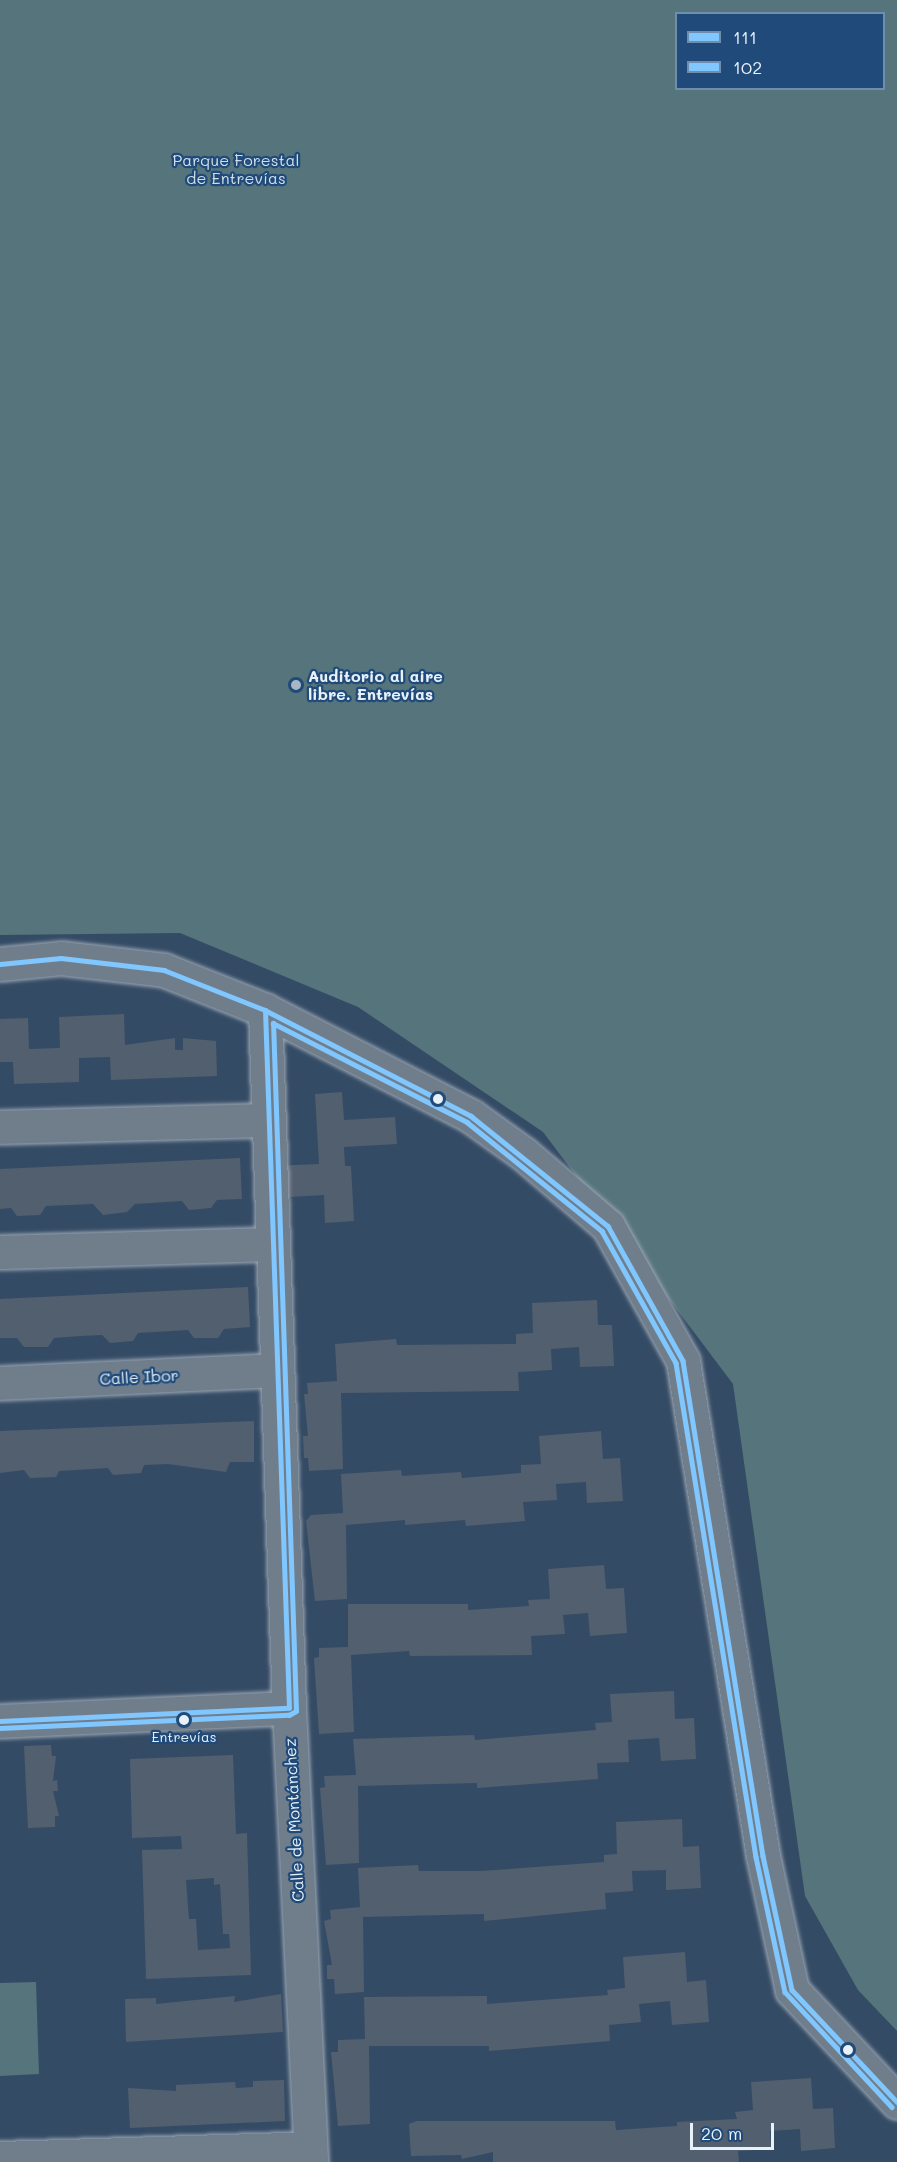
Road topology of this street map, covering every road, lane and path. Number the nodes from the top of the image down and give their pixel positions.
1 (0, 964) edge
2 (265, 1010) junction
3 (269, 1120) junction
4 (0, 1127) edge
5 (273, 1244) junction
6 (0, 1252) edge
7 (278, 1370) junction
8 (0, 1383) edge
9 (289, 1708) junction
10 (0, 1721) edge
11 (897, 2102) edge
12 (310, 2155) edge
13 (131, 2157) edge
14 (0, 2158) edge

1 - 2 street
2 - 3 street, Calle de Montánchez
2 - 11 street
3 - 4 street
3 - 5 street, Calle de Montánchez
5 - 6 street
5 - 7 street, Calle de Montánchez
7 - 8 street, Calle Ibor
7 - 9 street, Calle de Montánchez
9 - 10 street
9 - 12 street, Calle de Montánchez
12 - 13 street
13 - 14 street

